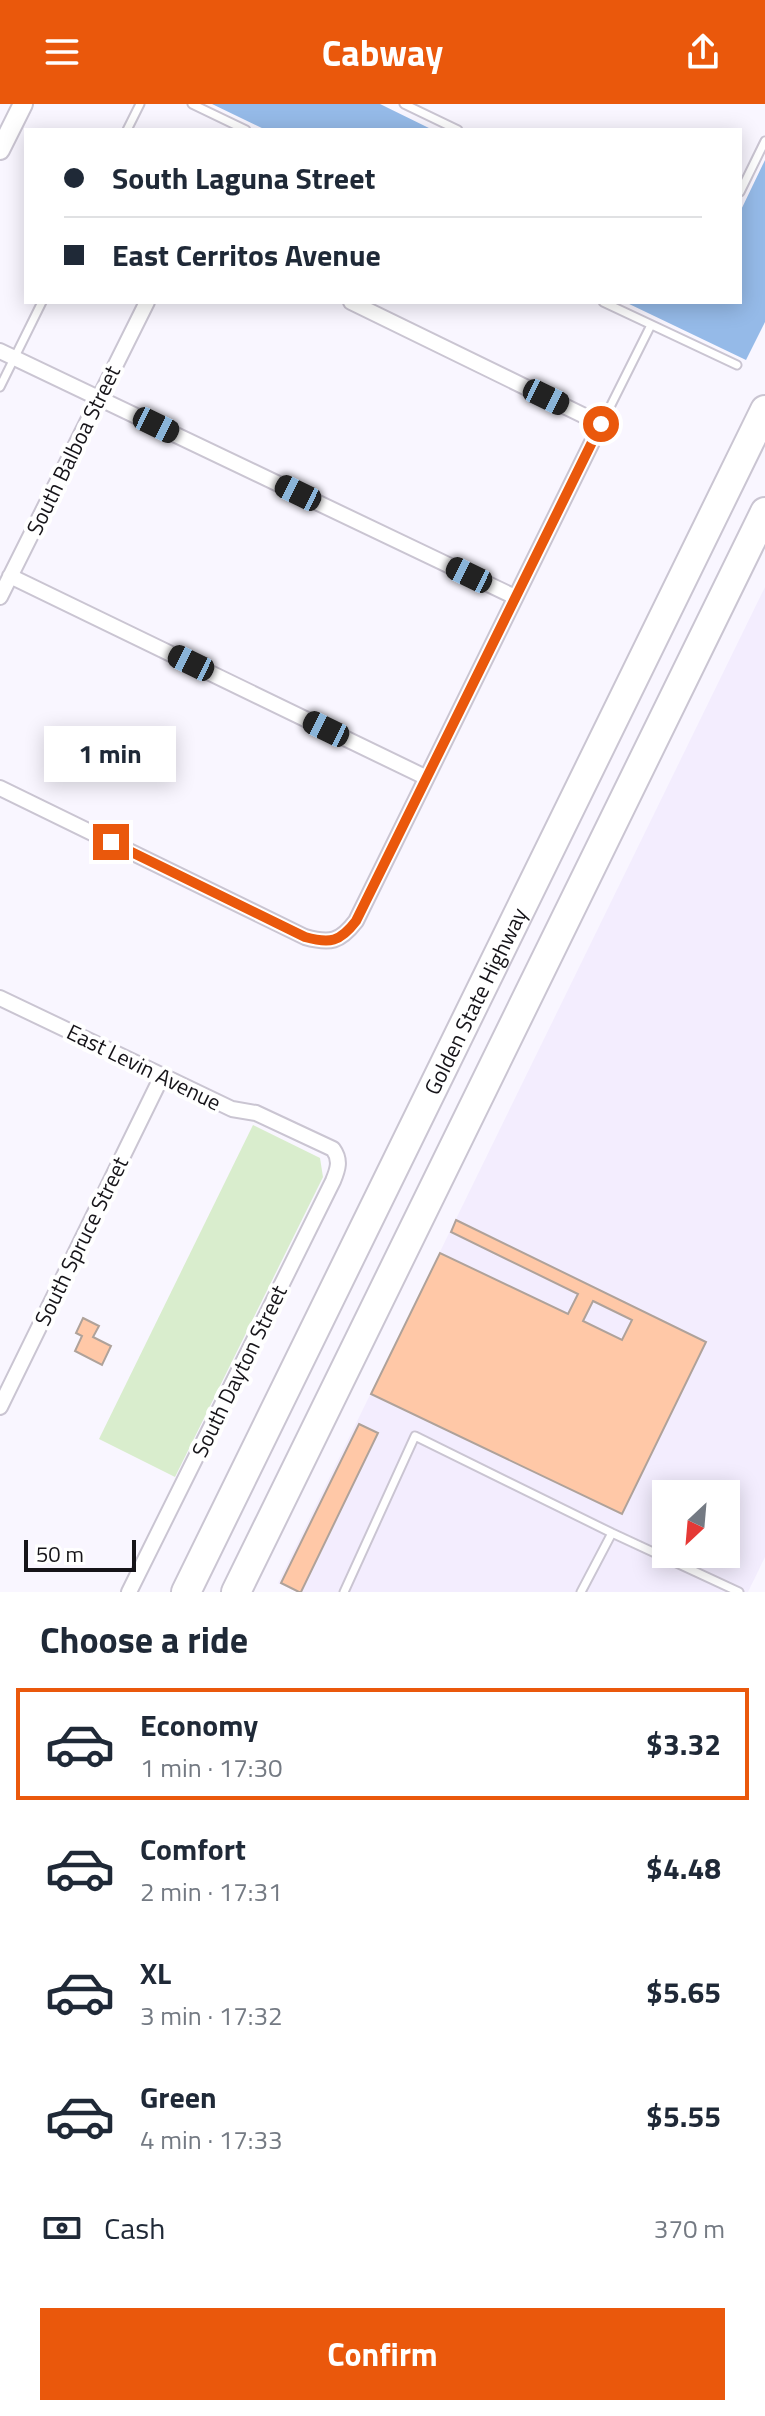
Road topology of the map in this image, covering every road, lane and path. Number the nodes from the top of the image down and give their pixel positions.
1 (23, 104) edge
2 (140, 104) edge
3 (192, 104) edge
4 (404, 104) edge
5 (128, 128) edge
6 (242, 128) edge
7 (454, 128) edge
8 (765, 141) edge
9 (0, 150) edge
10 (742, 188) edge
11 (41, 304) edge
12 (146, 304) edge
13 (355, 304) edge
14 (607, 304) edge
15 (651, 325) junction
16 (0, 351) edge
17 (15, 358) junction
18 (737, 365) dead end
19 (0, 387) edge
20 (99, 398) junction
21 (765, 410) edge
22 (601, 424) junction
23 (765, 512) edge
24 (10, 576) junction
25 (0, 597) edge
26 (515, 597) junction
27 (425, 777) junction
28 (0, 788) edge
29 (0, 998) edge
30 (162, 1076) junction
31 (333, 1149) joint
32 (0, 1407) edge
33 (612, 1533) junction
34 (129, 1592) edge
35 (186, 1592) edge
36 (236, 1592) edge
37 (344, 1592) edge
38 (581, 1592) edge
39 (739, 1592) edge

1 - 9 street
2 - 5 lane
3 - 6 lane
4 - 7 lane
8 - 10 lane
11 - 17 lane
12 - 20 street, South Balboa Street
13 - 22 street
14 - 15 lane
15 - 18 lane
15 - 22 lane
16 - 17 street
17 - 19 lane
17 - 20 street
20 - 24 street, South Balboa Street
20 - 26 street
21 - 35 highway, Golden State Highway
22 - 26 street
23 - 36 highway, Golden State Highway
24 - 25 street, South Balboa Street
24 - 27 street
26 - 27 street
27 - 28 street
29 - 30 street, East Levin Avenue
30 - 31 street, East Levin Avenue
30 - 32 street, South Spruce Street
31 - 34 street, South Dayton Street
33 - 37 lane
33 - 38 lane
33 - 39 lane

